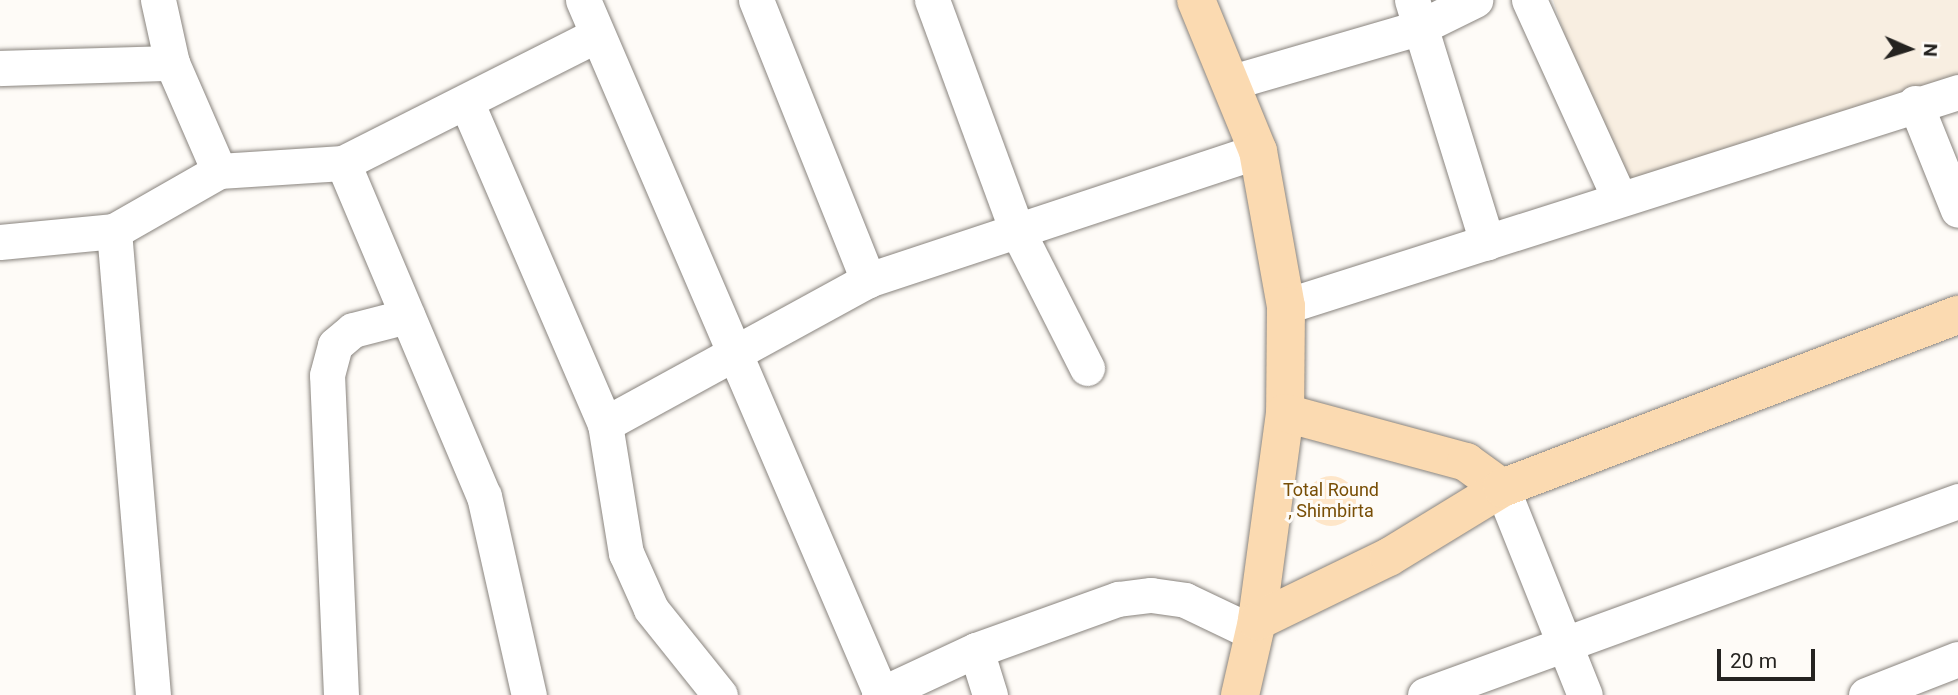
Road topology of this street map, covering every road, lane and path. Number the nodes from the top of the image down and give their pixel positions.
1 (158, 0) edge
2 (583, 0) edge
3 (756, 0) edge
4 (933, 0) edge
5 (1196, 0) edge
6 (1475, 0) edge
7 (1529, 0) edge
8 (1415, 14) edge
9 (596, 35) junction
10 (172, 63) junction
11 (0, 68) edge
12 (1233, 82) junction
13 (1958, 92) edge
14 (1915, 103) junction
15 (468, 106) junction
16 (1258, 151) junction
17 (343, 163) junction
18 (219, 171) junction
19 (1618, 195) junction
20 (1958, 210) edge
21 (1016, 228) junction
22 (114, 230) junction
23 (0, 242) edge
24 (1487, 243) junction
25 (868, 280) junction
26 (1286, 306) junction
27 (1958, 314) edge
28 (407, 317) junction
29 (736, 354) junction
30 (1087, 368) dead end
31 (1285, 413) junction
32 (605, 424) junction
33 (1502, 488) junction
34 (1958, 501) edge
35 (1254, 626) junction
36 (1567, 649) junction
37 (976, 650) junction
38 (1958, 659) edge
39 (880, 694) edge
40 (153, 695) edge
41 (341, 695) edge
42 (529, 695) edge
43 (720, 695) edge
44 (990, 695) edge
45 (1240, 695) edge
46 (1425, 695) edge
47 (1585, 695) edge
48 (1866, 695) edge

1 - 10 street
2 - 9 street
3 - 25 street
4 - 21 street
5 - 12 main road
6 - 8 street
7 - 19 street
8 - 12 street
8 - 24 street
9 - 15 street
9 - 29 street
10 - 11 street
10 - 18 street
12 - 16 main road
13 - 14 street
14 - 19 street
14 - 20 street
15 - 17 street
15 - 32 street
16 - 21 street
16 - 26 main road
17 - 18 street
17 - 28 street
18 - 22 street
19 - 24 street
21 - 25 street
21 - 30 street
22 - 23 street
22 - 40 street
24 - 26 street
25 - 29 street
26 - 31 main road
27 - 33 main road
28 - 41 street
28 - 42 street
29 - 32 street
29 - 39 street
31 - 33 main road
31 - 35 main road
32 - 43 street
33 - 35 main road
33 - 36 street
34 - 36 street
35 - 37 street
35 - 45 main road
36 - 46 street
36 - 47 street
37 - 39 street
37 - 44 street
38 - 48 street

